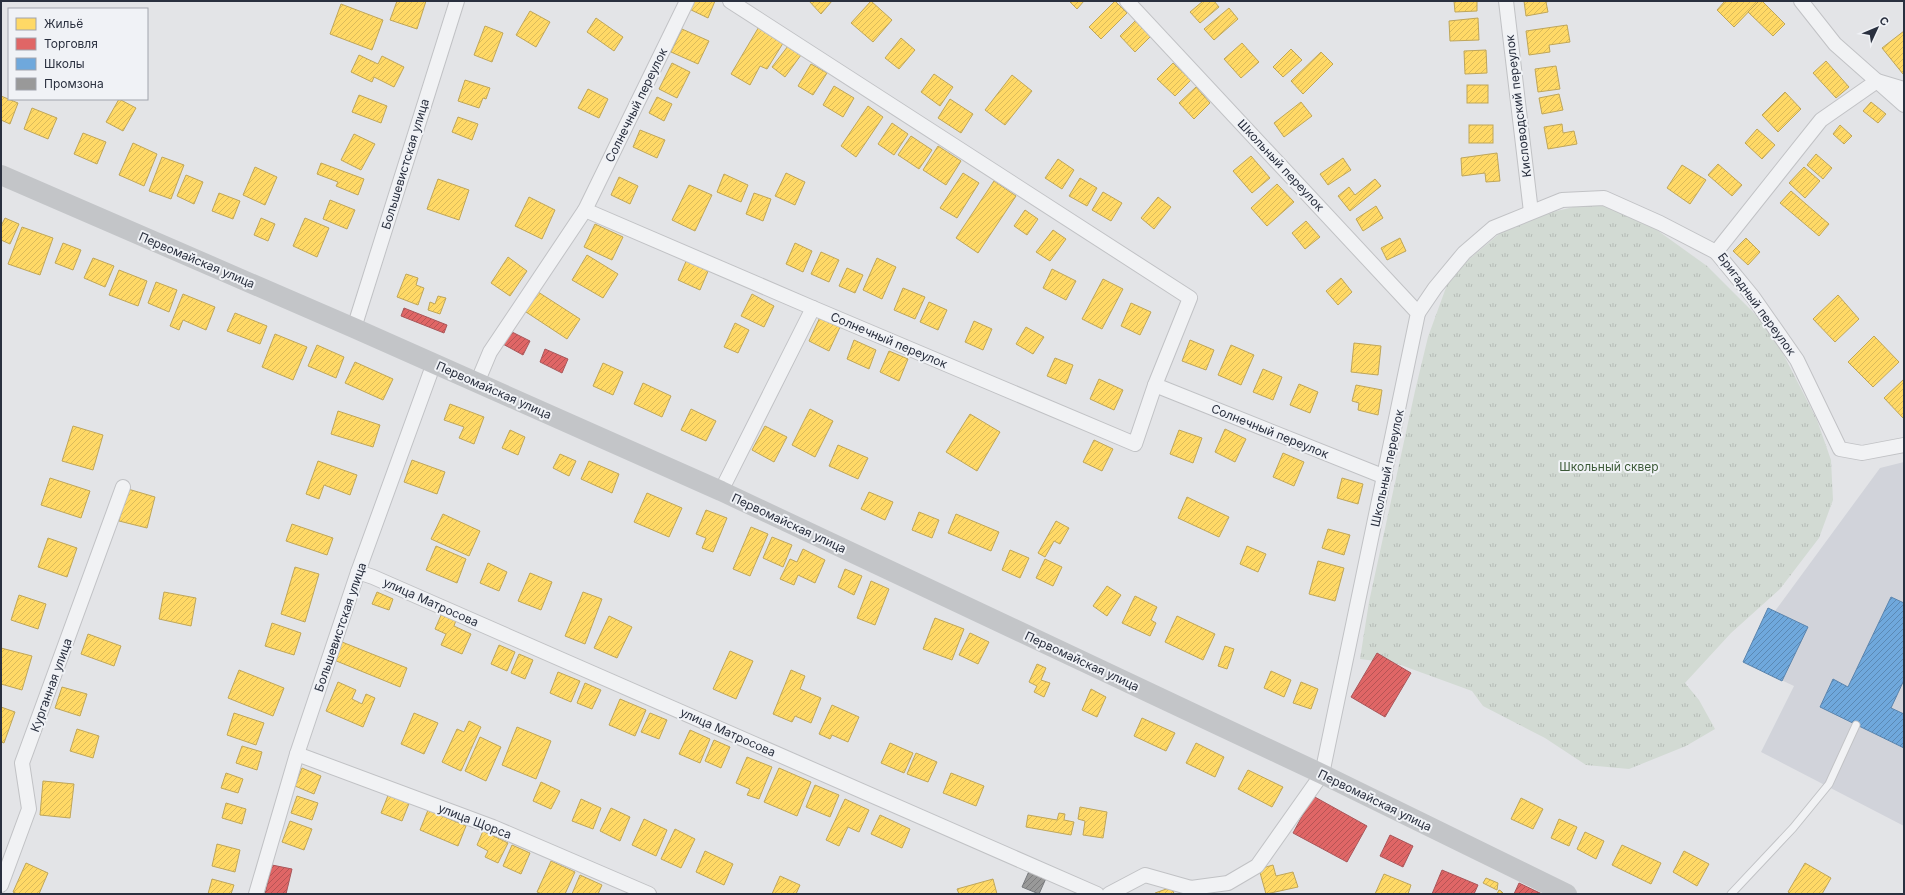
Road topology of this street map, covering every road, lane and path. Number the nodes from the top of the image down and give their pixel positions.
1 (457, 1) edge
2 (687, 1) edge
3 (730, 1) edge
4 (1128, 1) edge
5 (1506, 1) edge
6 (1801, 1) edge
7 (1877, 81) junction
8 (1904, 89) edge
9 (1904, 105) edge
10 (1, 175) edge
11 (585, 210) junction
12 (1531, 212) junction
13 (1716, 252) junction
14 (813, 308) junction
15 (1418, 313) junction
16 (354, 328) junction
17 (434, 363) junction
18 (477, 383) junction
19 (1155, 384) junction
20 (1904, 445) edge
21 (1385, 477) junction
22 (123, 487) dead end
23 (721, 490) junction
24 (358, 572) junction
25 (1856, 725) dead end
26 (297, 754) junction
27 (1322, 774) junction
28 (1, 885) edge
29 (256, 894) edge
30 (649, 894) edge
31 (1097, 894) edge
32 (1109, 894) edge
33 (1567, 894) edge
34 (1730, 894) edge

1 - 16 street, Большевистская улица
2 - 11 street, Солнечный переулок
3 - 19 street, Солнечный переулок
4 - 15 street, Школьный переулок
5 - 12 street, Кисловодский переулок
6 - 7 street
7 - 8 street
7 - 9 street
7 - 13 street, Бригадный переулок
10 - 16 main road, Первомайская улица
11 - 14 street, Солнечный переулок
11 - 18 street, Солнечный переулок
12 - 13 street
12 - 15 street
13 - 20 street, Бригадный переулок
14 - 19 street, Солнечный переулок
14 - 23 street
15 - 21 street, Школьный переулок
16 - 17 main road, Первомайская улица
17 - 18 main road, Первомайская улица
17 - 24 street, Большевистская улица
18 - 23 main road, Первомайская улица
19 - 21 street, Солнечный переулок
21 - 27 street, Школьный переулок
22 - 28 street, Курганная улица
23 - 27 main road, Первомайская улица
24 - 26 street, Большевистская улица
24 - 31 street, улица Матросова
25 - 34 lane
26 - 29 street, Большевистская улица
26 - 30 street, улица Щорса
27 - 32 street, Школьный переулок
27 - 33 main road, Первомайская улица

